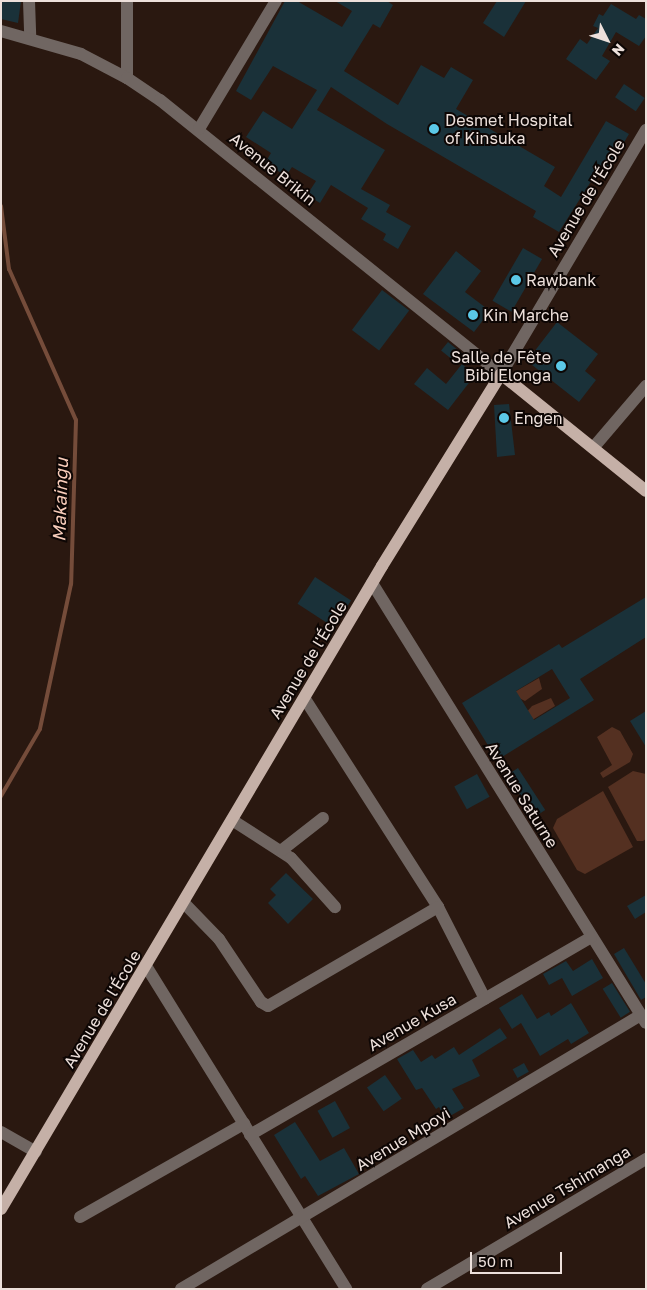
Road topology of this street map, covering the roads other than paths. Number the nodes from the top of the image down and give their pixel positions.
1 (29, 1) edge
2 (127, 1) edge
3 (276, 1) edge
4 (1, 30) edge
5 (30, 37) junction
6 (127, 78) junction
7 (199, 129) junction
8 (646, 130) edge
9 (501, 374) junction
10 (646, 386) edge
11 (593, 448) junction
12 (646, 491) edge
13 (372, 584) junction
14 (304, 699) junction
15 (323, 818) dead end
16 (232, 820) junction
17 (282, 850) junction
18 (184, 903) junction
19 (335, 907) dead end
20 (438, 907) junction
21 (591, 937) junction
22 (146, 966) junction
23 (485, 999) junction
24 (643, 1019) edge
25 (247, 1129) junction
26 (1, 1132) edge
27 (36, 1152) junction
28 (646, 1159) edge
29 (1, 1209) edge
30 (80, 1217) dead end
31 (302, 1218) junction
32 (181, 1289) edge
33 (346, 1289) edge
34 (427, 1289) edge

1 - 5 street
2 - 6 street
3 - 7 street
4 - 5 street, Avenue Brikin
5 - 6 street, Avenue Brikin
6 - 7 street, Avenue Brikin
7 - 9 street, Avenue Brikin
8 - 9 street, Avenue de l'École
9 - 11 main road
9 - 13 main road, Avenue de l'École
10 - 11 street
11 - 12 main road
13 - 14 main road, Avenue de l'École
13 - 21 street, Avenue Saturne
14 - 16 main road, Avenue de l'École
14 - 20 street
15 - 17 street
16 - 17 street
16 - 18 main road, Avenue de l'École
17 - 19 street
18 - 20 street
18 - 22 main road, Avenue de l'École
20 - 23 street
21 - 23 street, Avenue Kusa
21 - 24 street, Avenue Saturne
22 - 25 street
22 - 27 main road, Avenue de l'École
23 - 25 street, Avenue Kusa
24 - 31 street, Avenue Mpoyi
25 - 30 street, Avenue Kusa
25 - 31 street
26 - 27 street
27 - 29 main road, Avenue de l'École
28 - 34 street, Avenue Tshimanga
31 - 32 street, Avenue Mpoyi
31 - 33 street

